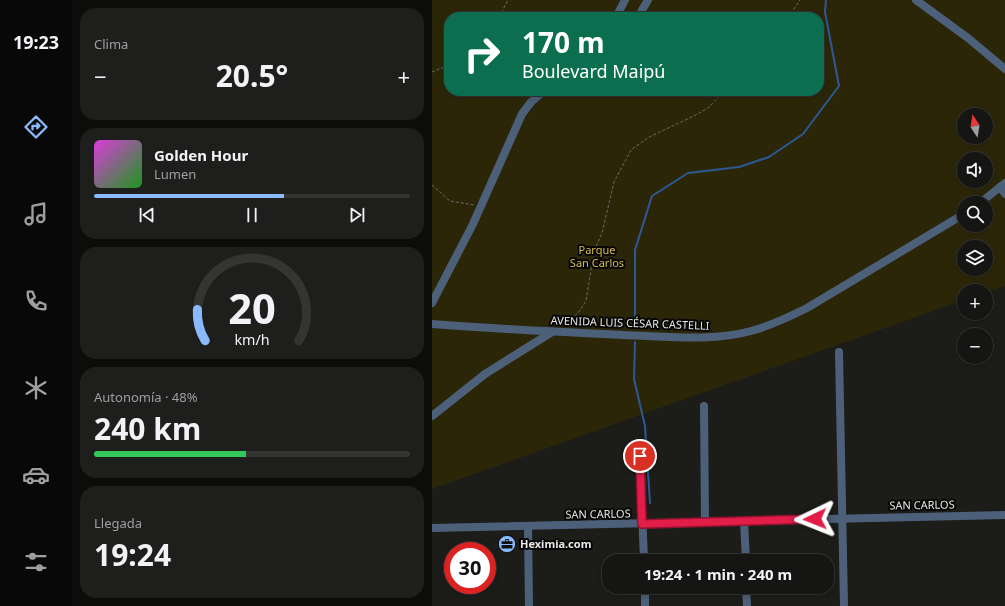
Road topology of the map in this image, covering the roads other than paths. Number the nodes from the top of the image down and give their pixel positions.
1 (625, 0) edge
2 (648, 0) edge
3 (916, 0) edge
4 (619, 12) edge
5 (641, 12) edge
6 (1005, 69) edge
7 (538, 96) edge
8 (1002, 185) edge
9 (1005, 194) edge
10 (989, 196) edge
11 (957, 218) edge
12 (432, 303) edge
13 (432, 324) edge
14 (553, 331) junction
15 (839, 352) dead end
16 (704, 406) dead end
17 (432, 416) edge
18 (640, 456) dead end
19 (1005, 515) edge
20 (843, 518) junction
21 (744, 521) junction
22 (705, 522) junction
23 (642, 524) junction
24 (528, 526) junction
25 (432, 528) edge
26 (644, 554) edge
27 (746, 554) edge
28 (645, 594) edge
29 (746, 594) edge
30 (529, 606) edge
31 (645, 606) edge
32 (747, 606) edge
33 (844, 606) edge

1 - 4 street
2 - 5 street
3 - 6 street
7 - 12 street
8 - 9 street
8 - 10 street
11 - 14 street, AVENIDA LUIS CÉSAR CASTELLI
13 - 14 street, AVENIDA LUIS CÉSAR CASTELLI
14 - 17 street
15 - 20 street
16 - 22 street
18 - 23 street
19 - 20 street, SAN CARLOS
20 - 21 street, SAN CARLOS
20 - 33 street
21 - 22 street, SAN CARLOS
21 - 27 street
22 - 23 street, SAN CARLOS
23 - 24 street, SAN CARLOS
23 - 26 street
24 - 25 street, SAN CARLOS
24 - 30 street
28 - 31 street
29 - 32 street

